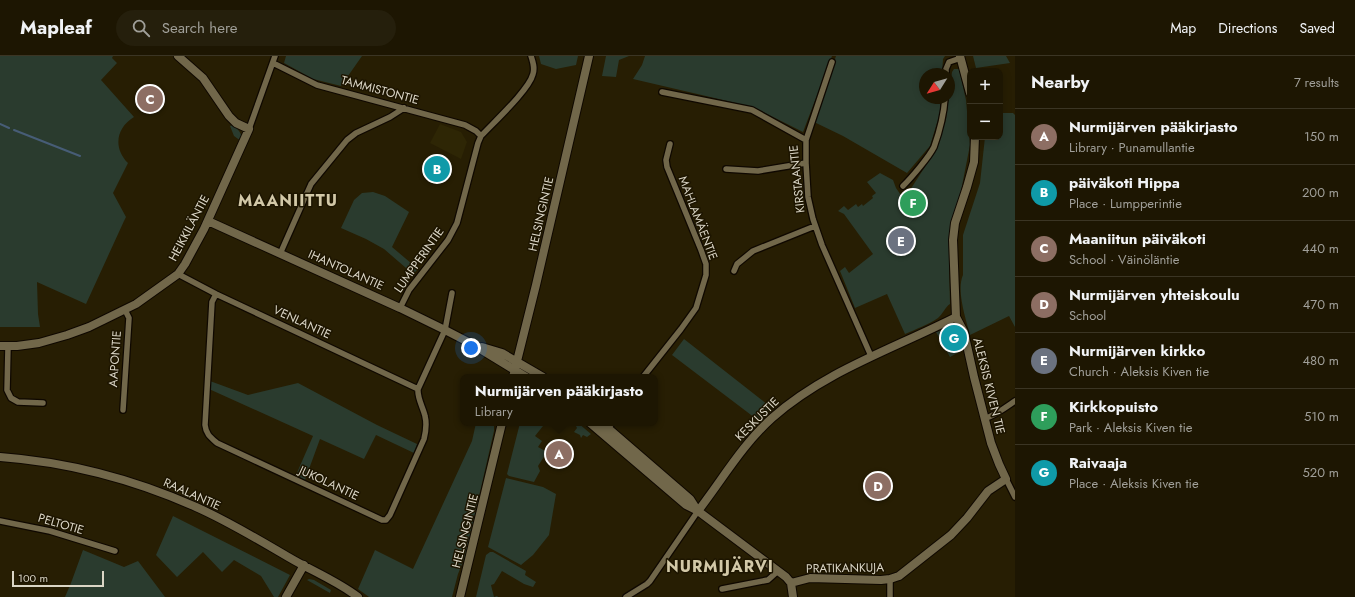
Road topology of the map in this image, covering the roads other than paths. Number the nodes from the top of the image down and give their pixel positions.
1 (178, 56) edge
2 (275, 56) edge
3 (532, 56) edge
4 (589, 56) edge
5 (960, 57) edge
6 (832, 62) dead end
7 (273, 63) junction
8 (946, 68) edge
9 (967, 82) edge
10 (662, 92) dead end
11 (944, 104) edge
12 (404, 108) junction
13 (249, 129) junction
14 (481, 136) junction
15 (806, 140) junction
16 (975, 140) edge
17 (670, 144) dead end
18 (806, 163) junction
19 (726, 169) dead end
20 (903, 186) dead end
21 (208, 221) junction
22 (815, 226) junction
23 (280, 254) junction
24 (734, 271) dead end
25 (178, 274) junction
26 (452, 292) dead end
27 (216, 294) junction
28 (400, 308) junction
29 (125, 310) junction
30 (956, 317) junction
31 (445, 330) junction
32 (472, 344) junction
33 (4, 347) edge
34 (871, 356) junction
35 (517, 361) junction
36 (514, 374) edge
37 (539, 374) edge
38 (645, 374) edge
39 (418, 389) junction
40 (1015, 401) edge
41 (43, 403) dead end
42 (123, 410) dead end
43 (984, 419) junction
44 (501, 426) edge
45 (605, 426) edge
46 (0, 457) edge
47 (1006, 479) junction
48 (1015, 497) edge
49 (698, 511) junction
50 (0, 521) edge
51 (115, 551) dead end
52 (304, 565) junction
53 (778, 570) junction
54 (890, 579) junction
55 (791, 583) junction
56 (722, 589) dead end
57 (286, 597) edge
58 (358, 597) edge
59 (460, 597) edge
60 (626, 597) edge
61 (793, 597) edge
62 (890, 597) edge

1 - 13 street
2 - 7 street, HEIKKILÄNTIE
3 - 14 street, LUMPPERINTIE
4 - 35 street, HELSINGINTIE
5 - 8 street
5 - 9 street
6 - 15 street
7 - 12 street, TAMMISTONTIE
7 - 13 street, HEIKKILÄNTIE
10 - 15 street, KIRSTAANTIE
11 - 20 street
12 - 14 street, TAMMISTONTIE
12 - 23 street
13 - 21 street, HEIKKILÄNTIE
14 - 28 street, LUMPPERINTIE
15 - 18 street, KIRSTAANTIE
16 - 30 street, ALEKSIS KIVEN TIE
17 - 38 street, MAHLAMÄENTIE
18 - 19 street
18 - 22 street, KIRSTAANTIE
21 - 23 street, IHANTOLANTIE
21 - 25 street, HEIKKILÄNTIE
22 - 24 street
22 - 34 street, KIRSTAANTIE
23 - 28 street, IHANTOLANTIE
25 - 27 street, VENLANTIE
25 - 29 street, HEIKKILÄNTIE
26 - 31 street
27 - 39 street, VENLANTIE
27 - 39 street, JUKOLANTIE
28 - 31 street, IHANTOLANTIE
29 - 33 street, HEIKKILÄNTIE
29 - 42 street, AAPONTIE
30 - 34 street, KESKUSTIE
30 - 43 street, ALEKSIS KIVEN TIE
31 - 32 street, IHANTOLANTIE
31 - 39 street
32 - 35 street, IHANTOLANTIE
32 - 36 street, IHANTOLANTIE
33 - 41 street
34 - 49 street, KESKUSTIE
35 - 36 street, HELSINGINTIE
35 - 37 street, IHANTOLANTIE
40 - 43 street
43 - 47 street, ALEKSIS KIVEN TIE
44 - 59 street, HELSINGINTIE
45 - 49 street
46 - 52 street, RAALANTIE
47 - 48 street, ALEKSIS KIVEN TIE
47 - 54 street, PRATIKANKUJA
49 - 53 street
49 - 60 street, KESKUSTIE
50 - 51 street, PELTOTIE
52 - 57 street
52 - 58 street, RAALANTIE
53 - 55 street
53 - 56 street
54 - 55 street, PRATIKANKUJA
54 - 62 street
55 - 61 street

